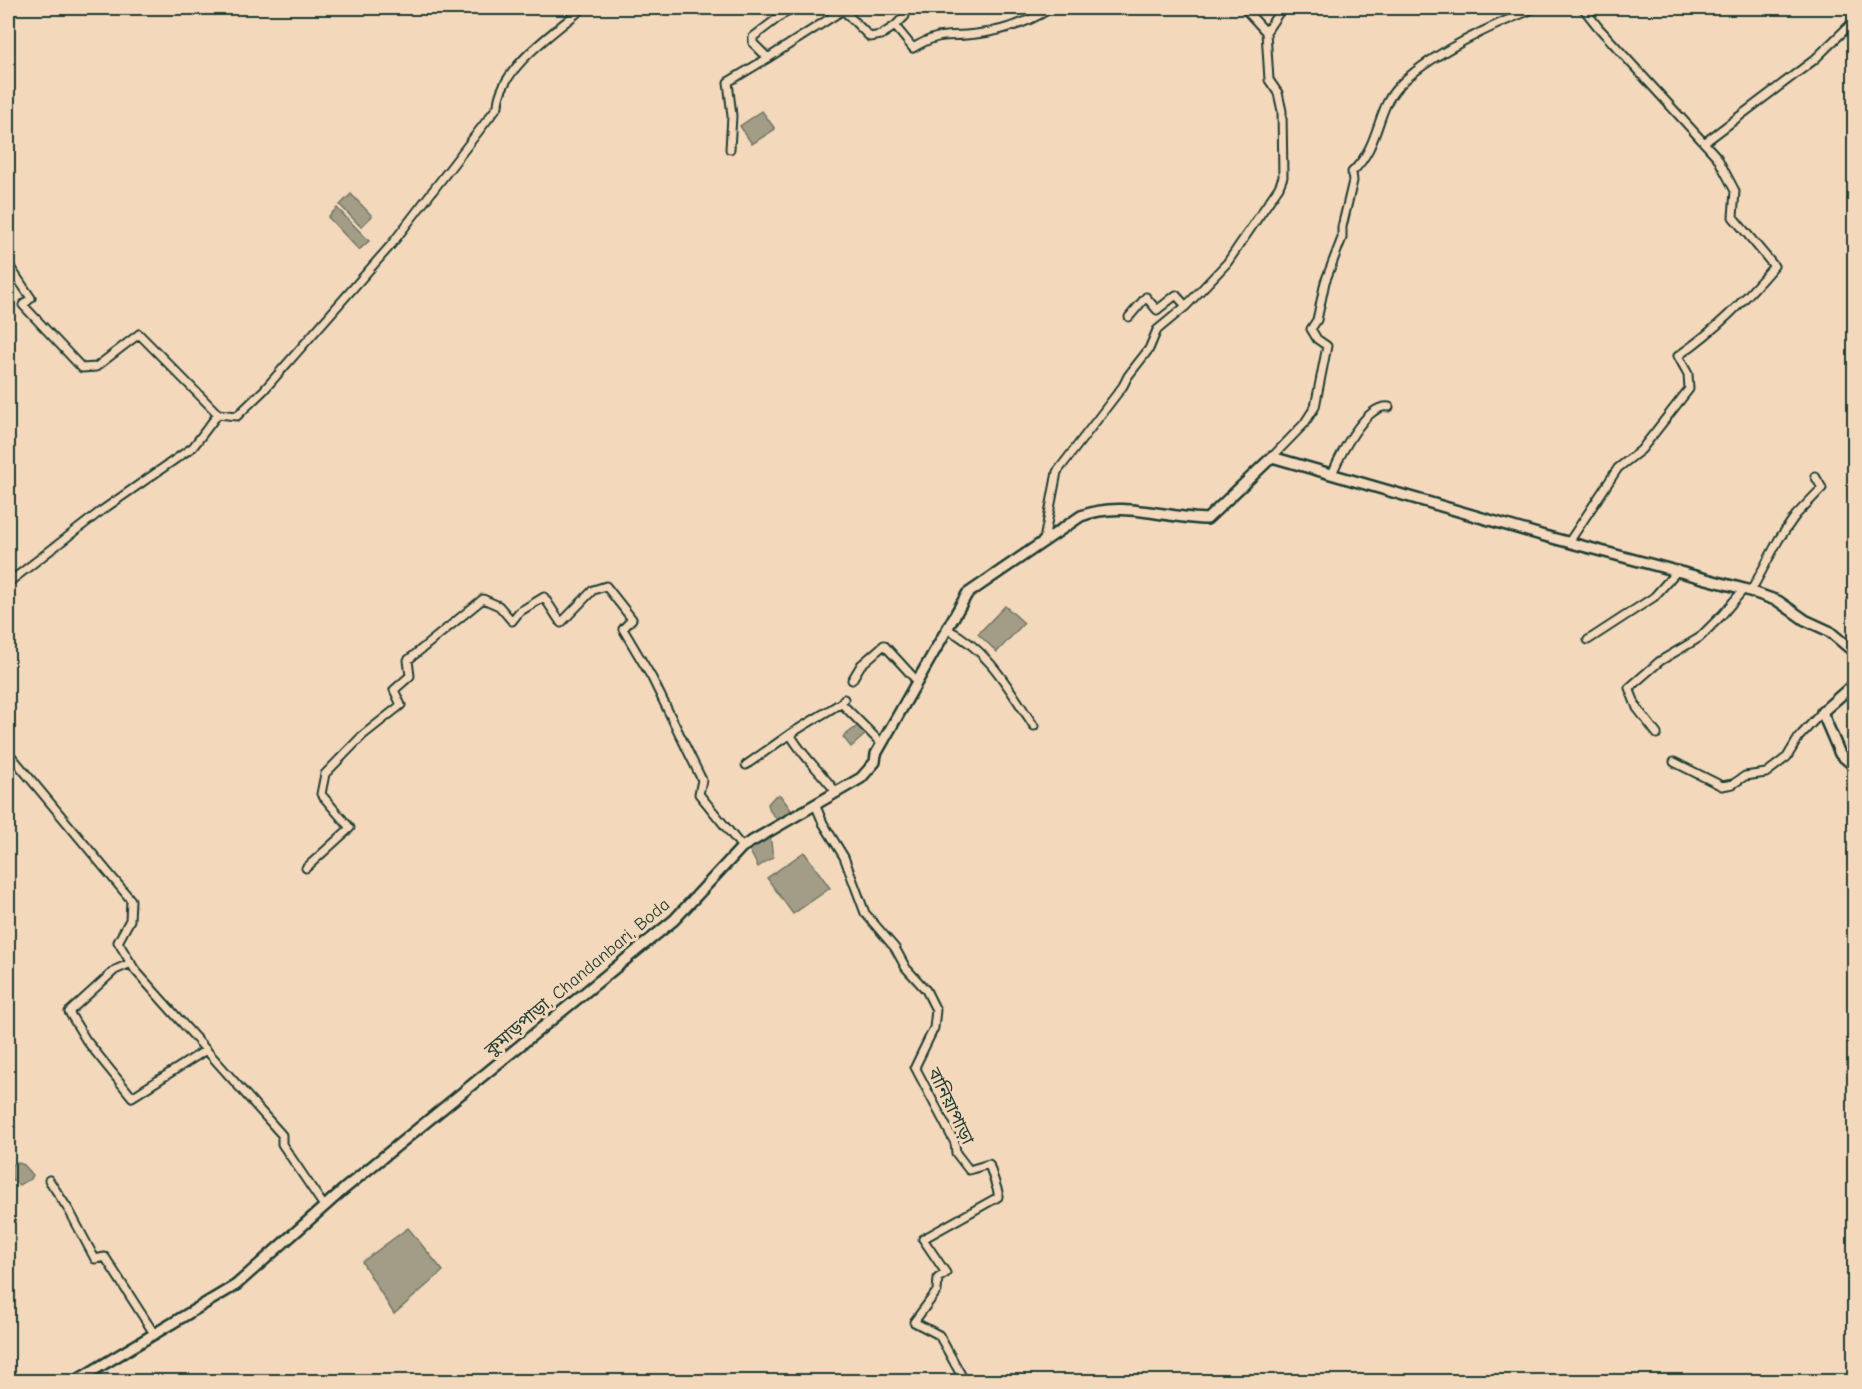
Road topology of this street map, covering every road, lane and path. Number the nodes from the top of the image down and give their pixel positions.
1 (583, 8) edge
2 (791, 8) edge
3 (903, 8) edge
4 (1051, 8) edge
5 (1244, 8) edge
6 (1282, 8) edge
7 (1536, 8) edge
8 (1583, 8) edge
9 (1854, 21) edge
10 (895, 26) junction
11 (1266, 32) junction
12 (768, 58) junction
13 (1704, 143) junction
14 (730, 149) dead end
15 (8, 264) edge
16 (1186, 306) junction
17 (1129, 317) dead end
18 (1389, 407) dead end
19 (218, 414) junction
20 (1272, 457) junction
21 (1332, 474) junction
22 (1815, 476) dead end
23 (1044, 540) junction
24 (1569, 542) junction
25 (1678, 570) junction
26 (8, 583) edge
27 (1747, 590) junction
28 (947, 629) junction
29 (1588, 640) dead end
30 (1854, 652) edge
31 (852, 680) dead end
32 (917, 681) junction
33 (1854, 684) edge
34 (1822, 712) junction
35 (1034, 726) dead end
36 (790, 734) junction
37 (1657, 734) dead end
38 (882, 744) junction
39 (8, 752) edge
40 (1674, 762) dead end
41 (746, 765) dead end
42 (1854, 766) edge
43 (836, 792) junction
44 (815, 804) junction
45 (742, 847) junction
46 (306, 868) dead end
47 (131, 963) junction
48 (206, 1050) junction
49 (49, 1180) dead end
50 (324, 1206) junction
51 (155, 1335) junction
52 (74, 1382) edge
53 (965, 1382) edge

1 - 19 street
2 - 12 street
3 - 10 street
4 - 10 street
5 - 11 street
6 - 11 street
7 - 20 street
8 - 13 street
9 - 13 street
10 - 12 street
11 - 16 street
12 - 14 street
13 - 24 street
15 - 19 street
16 - 17 street
16 - 23 street
18 - 21 street
19 - 26 street
20 - 21 street
20 - 23 street, কুমাড়পাড়া, Chandanbari, Boda
21 - 24 street
22 - 27 street
23 - 28 street, কুমাড়পাড়া, Chandanbari, Boda
24 - 25 street
25 - 27 street
25 - 29 street
27 - 30 street
27 - 37 street
28 - 32 street, কুমাড়পাড়া, Chandanbari, Boda
28 - 35 street
31 - 32 street
32 - 38 street, কুমাড়পাড়া, Chandanbari, Boda
33 - 34 street
34 - 40 street
34 - 42 street
36 - 38 street
36 - 41 street
36 - 43 street
38 - 43 street, কুমাড়পাড়া, Chandanbari, Boda
39 - 47 street
43 - 44 street, কুমাড়পাড়া, Chandanbari, Boda
44 - 45 street, কুমাড়পাড়া, Chandanbari, Boda
44 - 53 street, বানিয়াপাড়া
45 - 46 street
45 - 50 street, কুমাড়পাড়া, Chandanbari, Boda
47 - 48 street
47 - 48 street
48 - 50 street
49 - 51 street
50 - 51 street, কুমাড়পাড়া, Chandanbari, Boda
51 - 52 street, কুমাড়পাড়া, Chandanbari, Boda

